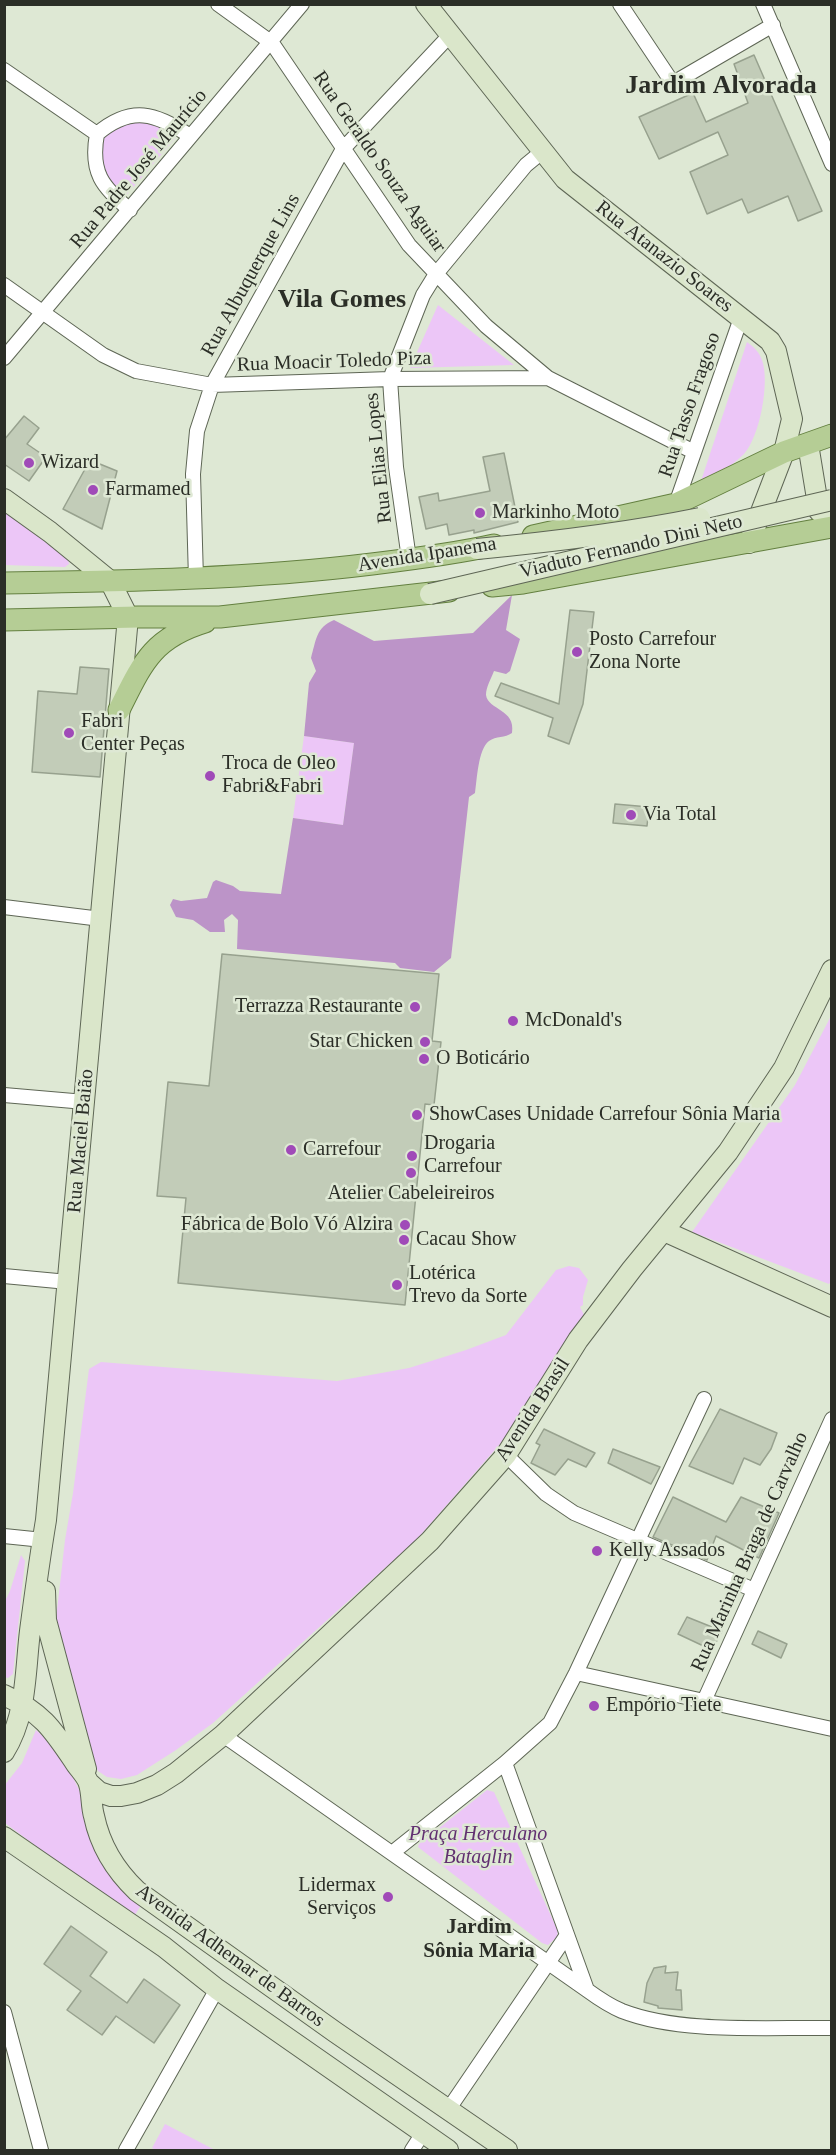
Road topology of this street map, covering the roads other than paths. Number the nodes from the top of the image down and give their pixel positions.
1 (218, 4) edge
2 (302, 4) edge
3 (426, 4) edge
4 (620, 4) edge
5 (763, 4) edge
6 (773, 25) junction
7 (451, 34) junction
8 (272, 43) junction
9 (4, 70) edge
10 (97, 134) junction
11 (190, 136) junction
12 (343, 149) junction
13 (543, 151) junction
14 (831, 164) edge
15 (130, 210) junction
16 (436, 274) junction
17 (4, 285) edge
18 (43, 313) junction
19 (741, 318) junction
20 (4, 358) edge
21 (548, 378) junction
22 (390, 379) junction
23 (212, 385) junction
24 (831, 435) edge
25 (808, 444) junction
26 (694, 452) junction
27 (784, 452) junction
28 (831, 489) edge
29 (4, 499) edge
30 (831, 500) edge
31 (676, 504) junction
32 (831, 521) edge
33 (831, 526) edge
34 (749, 543) junction
35 (477, 549) junction
36 (409, 560) junction
37 (196, 579) junction
38 (110, 581) junction
39 (4, 583) edge
40 (430, 594) junction
41 (128, 617) junction
42 (220, 618) junction
43 (4, 620) edge
44 (119, 710) junction
45 (4, 907) edge
46 (101, 920) junction
47 (831, 970) edge
48 (4, 1095) edge
49 (85, 1102) junction
50 (664, 1231) junction
51 (4, 1276) edge
52 (68, 1282) junction
53 (831, 1307) edge
54 (704, 1399) dead end
55 (831, 1419) edge
56 (506, 1455) junction
57 (4, 1536) edge
58 (43, 1540) junction
59 (638, 1541) junction
60 (754, 1590) junction
61 (576, 1673) junction
62 (4, 1695) edge
63 (704, 1701) junction
64 (23, 1705) junction
65 (831, 1729) edge
66 (222, 1735) junction
67 (4, 1752) edge
68 (505, 1763) junction
69 (89, 1783) junction
70 (4, 1837) edge
71 (392, 1853) junction
72 (567, 1935) junction
73 (549, 1963) junction
74 (217, 1989) junction
75 (587, 1990) junction
76 (4, 2012) edge
77 (831, 2028) edge
78 (448, 2110) junction
79 (423, 2133) junction
80 (41, 2151) edge
81 (126, 2151) edge
82 (412, 2151) edge
83 (448, 2151) edge
84 (507, 2151) edge

1 - 8 street, Rua Geraldo Souza Aguiar
2 - 8 street, Rua Padre José Maurício
3 - 7 main road, Rua Atanazio Soares
4 - 6 street
5 - 6 street
6 - 14 street
7 - 12 street, Rua Albuquerque Lins
7 - 13 main road, Rua Atanazio Soares
8 - 11 street, Rua Padre José Maurício
8 - 12 street, Rua Geraldo Souza Aguiar
9 - 10 street
10 - 11 street
10 - 15 street
11 - 15 street, Rua Padre José Maurício
12 - 16 street, Rua Geraldo Souza Aguiar
12 - 23 street, Rua Albuquerque Lins
13 - 16 street, Rua Elias Lopes
13 - 19 main road, Rua Atanazio Soares
15 - 18 street, Rua Padre José Maurício
16 - 21 street, Rua Geraldo Souza Aguiar
16 - 22 street, Rua Elias Lopes
17 - 18 street, Rua Moacir Toledo Piza
18 - 20 street, Rua Padre José Maurício
18 - 23 street, Rua Moacir Toledo Piza
19 - 26 street, Rua Tasso Fragoso
19 - 27 main road, Rua Atanazio Soares
21 - 22 street, Rua Moacir Toledo Piza
21 - 26 street, Rua Geraldo Souza Aguiar
22 - 23 street, Rua Moacir Toledo Piza
22 - 36 street, Rua Elias Lopes
23 - 37 street, Rua Albuquerque Lins
24 - 25 main road, Avenida Ipanema
25 - 27 main road, Avenida Ipanema
25 - 32 main road
26 - 31 street, Rua Tasso Fragoso
27 - 31 main road, Avenida Ipanema
27 - 34 main road, Rua Atanazio Soares
28 - 35 main road, Viaduto Fernando Dini Neto, bridge
29 - 38 main road
30 - 40 main road, Viaduto Fernando Dini Neto, bridge
31 - 35 main road, Avenida Ipanema
33 - 34 main road, Avenida Ipanema
34 - 40 main road, Avenida Ipanema
35 - 36 main road, Avenida Ipanema
36 - 37 main road, Avenida Ipanema
37 - 38 main road, Avenida Ipanema
38 - 39 main road, Avenida Ipanema
38 - 41 main road
40 - 42 main road, Avenida Ipanema
41 - 42 main road, Avenida Ipanema
41 - 43 main road, Avenida Ipanema
41 - 44 main road, Rua Maciel Baião
42 - 44 main road
44 - 46 main road, Rua Maciel Baião
45 - 46 street
46 - 49 main road, Rua Maciel Baião
47 - 50 main road, Avenida Brasil
48 - 49 street
49 - 52 main road, Rua Maciel Baião
50 - 53 main road
50 - 56 main road, Avenida Brasil
51 - 52 street
52 - 58 main road, Rua Maciel Baião
54 - 59 street
55 - 60 street, Rua Marinha Braga de Carvalho
56 - 59 street
56 - 66 main road, Avenida Brasil
57 - 58 street
58 - 64 main road, Rua Maciel Baião
58 - 69 main road
59 - 60 street
59 - 61 street
60 - 63 street, Rua Marinha Braga de Carvalho
61 - 63 street
61 - 68 street
62 - 64 main road, Avenida Adhemar de Barros
63 - 65 street
64 - 67 main road, Rua Maciel Baião
64 - 69 main road, Avenida Adhemar de Barros
66 - 69 main road, Avenida Brasil
66 - 71 street
68 - 71 street
68 - 72 street
69 - 78 main road, Avenida Adhemar de Barros
70 - 74 main road, Avenida Adhemar de Barros
71 - 73 street
72 - 73 street
72 - 75 street
73 - 75 street
73 - 78 street
74 - 79 main road, Avenida Adhemar de Barros
74 - 81 street
75 - 77 street
76 - 80 street
78 - 84 main road, Avenida Adhemar de Barros
79 - 82 street
79 - 83 main road, Avenida Adhemar de Barros

